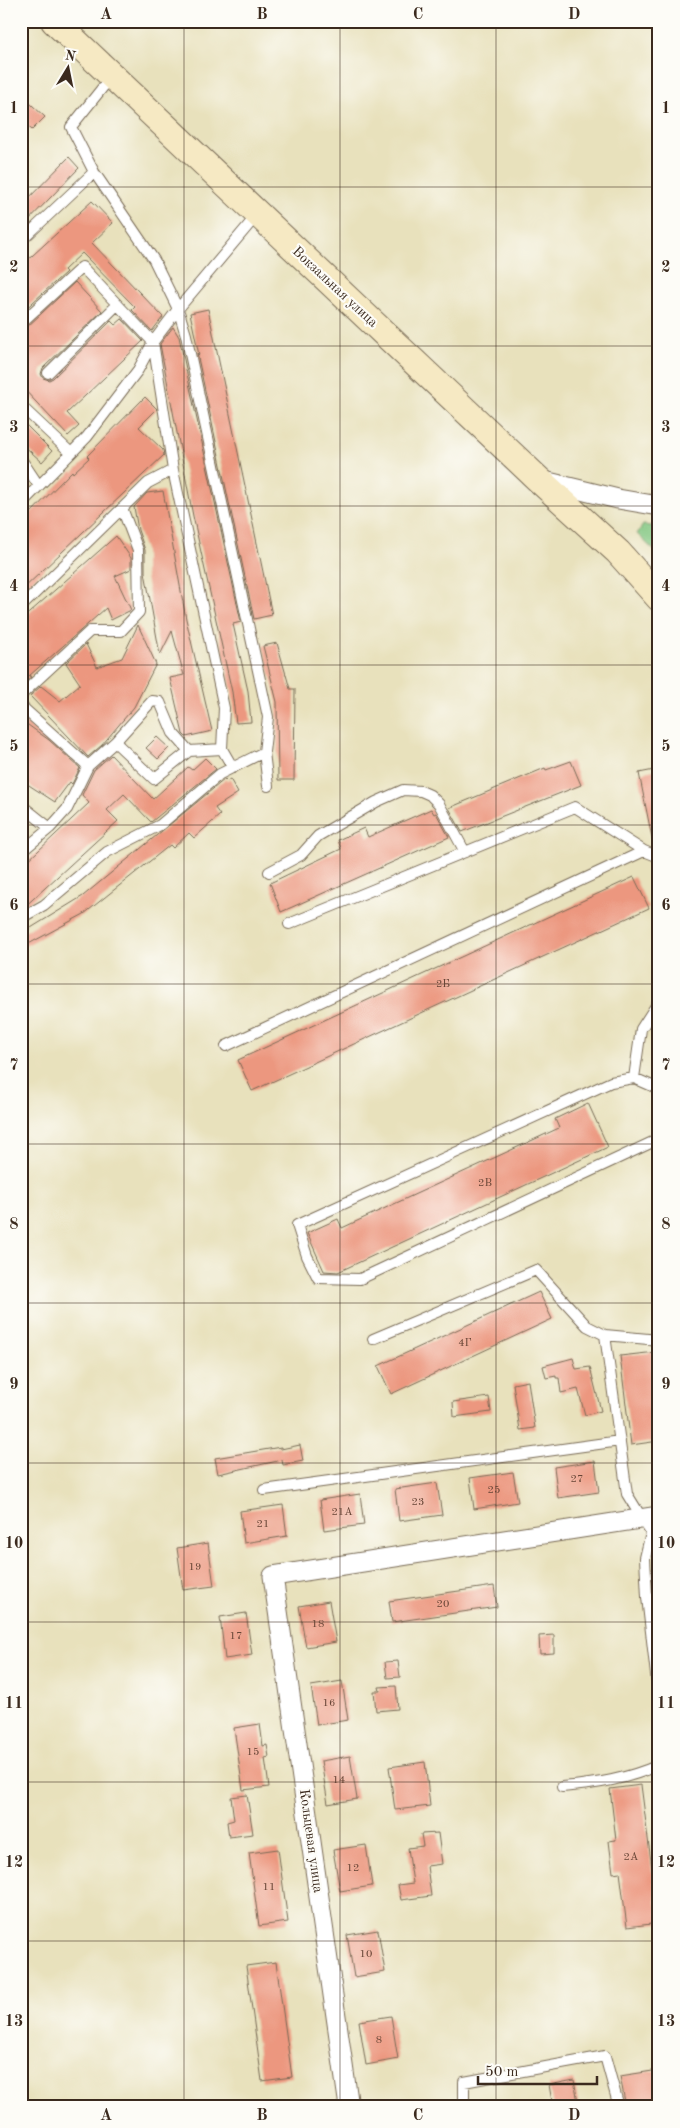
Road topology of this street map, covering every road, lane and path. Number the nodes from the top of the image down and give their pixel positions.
1 (54, 21) edge
2 (112, 76) junction
3 (94, 172) junction
4 (257, 214) junction
5 (21, 241) edge
6 (117, 305) junction
7 (178, 309) junction
8 (21, 323) edge
9 (153, 342) junction
10 (48, 373) dead end
11 (21, 406) edge
12 (71, 453) junction
13 (21, 459) edge
14 (173, 470) junction
15 (538, 479) junction
16 (39, 486) junction
17 (21, 504) edge
18 (659, 506) edge
19 (122, 508) junction
20 (659, 598) edge
21 (21, 607) edge
22 (21, 696) edge
23 (21, 706) edge
24 (115, 742) junction
25 (222, 748) junction
26 (188, 752) junction
27 (264, 752) junction
28 (88, 766) junction
29 (233, 768) junction
30 (268, 786) dead end
31 (21, 805) edge
32 (50, 828) junction
33 (644, 851) junction
34 (21, 852) edge
35 (466, 852) junction
36 (659, 857) edge
37 (269, 872) dead end
38 (21, 918) edge
39 (289, 924) dead end
40 (659, 1001) edge
41 (226, 1046) dead end
42 (634, 1078) junction
43 (659, 1089) edge
44 (659, 1139) edge
45 (605, 1335) junction
46 (374, 1339) dead end
47 (659, 1340) edge
48 (620, 1441) junction
49 (264, 1490) dead end
50 (651, 1517) edge
51 (659, 1701) edge
52 (659, 1764) edge
53 (562, 1787) dead end
54 (349, 2107) edge
55 (464, 2107) edge
56 (619, 2107) edge

1 - 2 main road, Вокзальная улица
2 - 3 lane
2 - 4 main road, Вокзальная улица
3 - 5 lane
3 - 7 lane
4 - 7 lane
4 - 15 main road, Вокзальная улица
6 - 8 lane
6 - 9 lane
6 - 10 lane
7 - 9 lane
7 - 27 lane
9 - 12 lane
9 - 14 lane
11 - 12 lane
12 - 16 lane
13 - 16 lane
14 - 19 lane
14 - 25 lane
15 - 18 street
15 - 20 main road, Вокзальная улица
16 - 17 lane
19 - 21 lane
19 - 22 lane
23 - 28 lane
24 - 26 lane
24 - 26 lane
24 - 28 lane
25 - 26 lane
25 - 29 lane
27 - 29 lane
27 - 30 lane
28 - 32 lane
29 - 38 lane
31 - 32 lane
32 - 34 lane
33 - 35 lane
33 - 36 lane
33 - 41 lane
35 - 37 lane
35 - 39 lane
40 - 42 lane
42 - 43 lane
42 - 44 lane
45 - 46 lane
45 - 47 lane
45 - 48 lane
48 - 49 lane
48 - 50 lane
50 - 51 lane
50 - 54 street, Кольцевая улица
52 - 53 lane
55 - 56 lane

